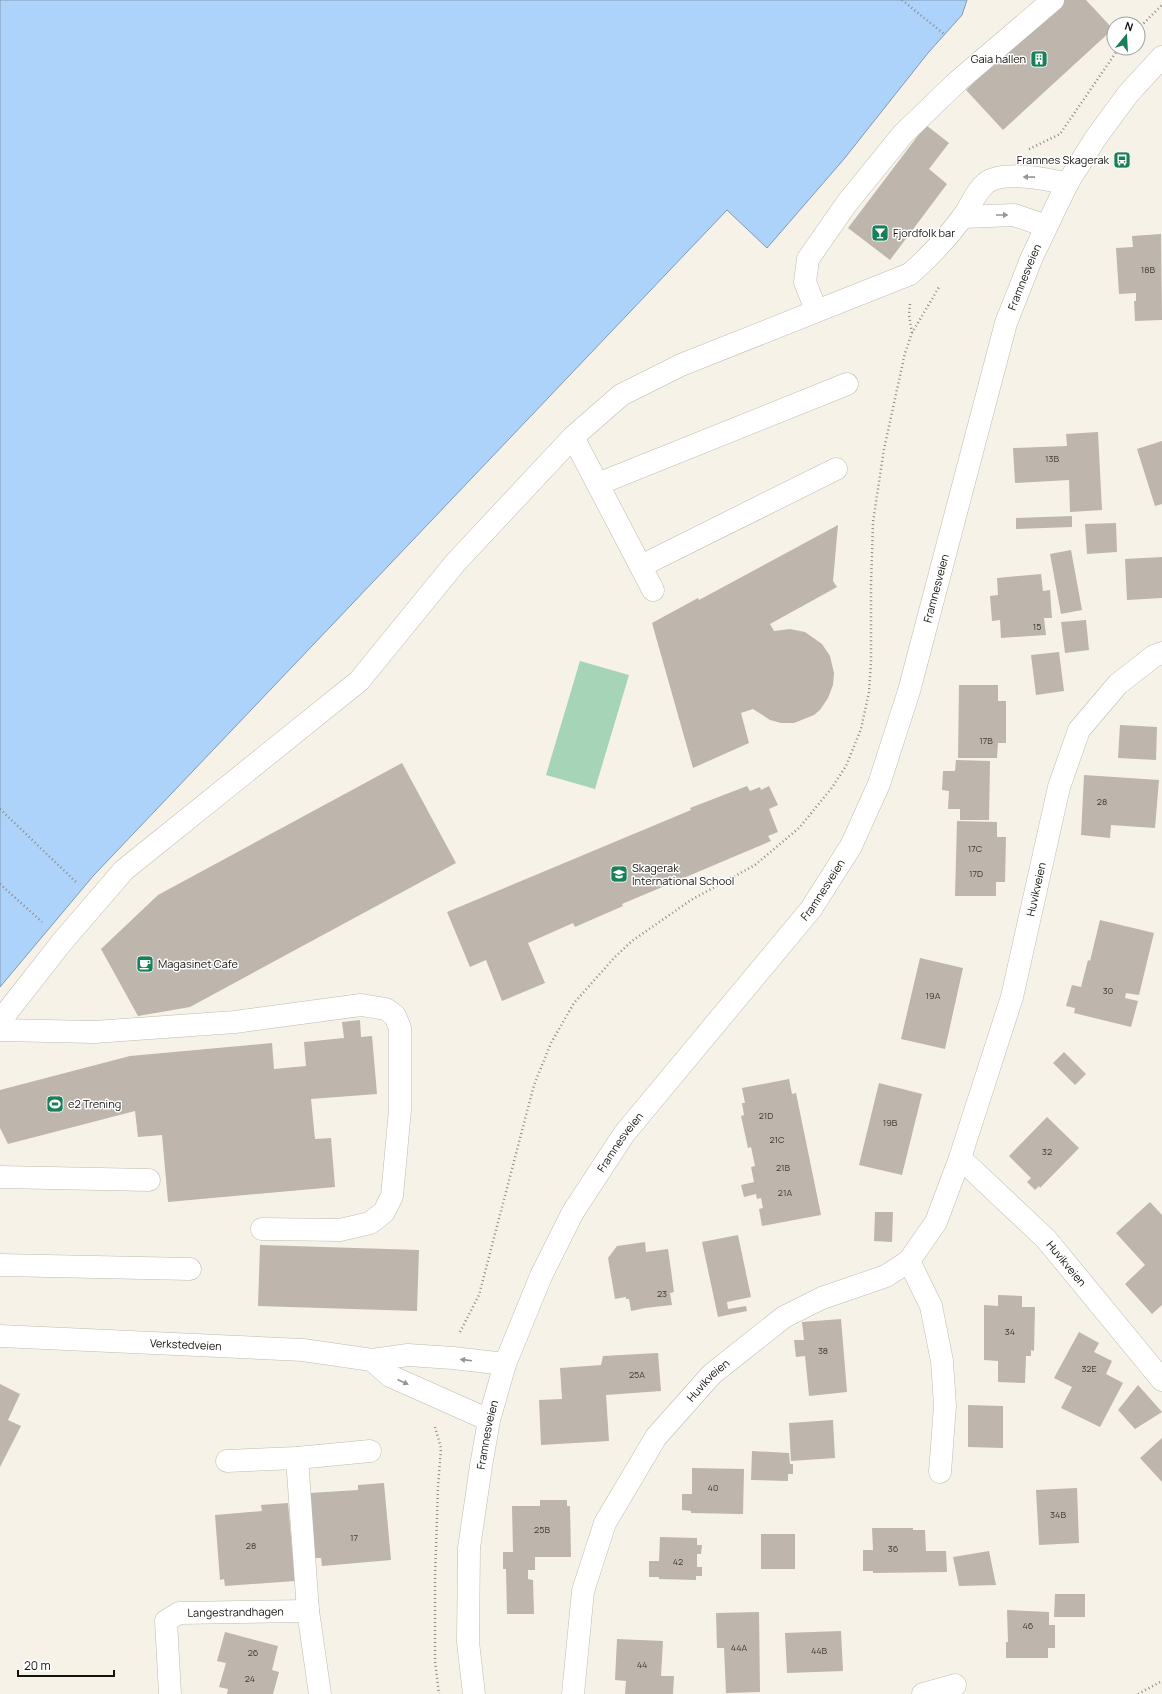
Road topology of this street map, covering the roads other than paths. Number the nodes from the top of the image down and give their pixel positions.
1 (1053, 0) edge
2 (1162, 57) edge
3 (1067, 184) junction
4 (963, 217) junction
5 (1046, 226) junction
6 (816, 310) junction
7 (846, 384) dead end
8 (573, 437) junction
9 (836, 469) dead end
10 (598, 484) junction
11 (641, 566) junction
12 (653, 590) dead end
13 (1162, 653) edge
14 (0, 1020) edge
15 (0, 1030) edge
16 (960, 1158) junction
17 (0, 1177) edge
18 (149, 1180) dead end
19 (262, 1229) dead end
20 (908, 1261) junction
21 (0, 1265) edge
22 (190, 1269) dead end
23 (0, 1336) edge
24 (372, 1360) junction
25 (505, 1364) junction
26 (1162, 1380) edge
27 (489, 1420) junction
28 (370, 1451) dead end
29 (297, 1458) junction
30 (227, 1461) dead end
31 (940, 1472) dead end
32 (308, 1612) junction
33 (955, 1685) dead end
34 (170, 1694) edge
35 (320, 1694) edge
36 (474, 1694) edge
37 (573, 1694) edge
38 (924, 1694) edge

1 - 6 street
2 - 3 street, Framnesveien
3 -> 4 street
3 - 5 street, Framnesveien
4 -> 5 street
4 - 6 street
5 - 25 street, Framnesveien
6 - 8 street
7 - 10 street
8 - 10 street
8 - 14 street
9 - 11 street
10 - 11 street
11 - 12 street
13 - 16 street, Huvikveien
15 - 19 street
16 - 20 street, Huvikveien
16 - 26 street, Huvikveien
17 - 18 street
20 - 31 street
20 - 37 street, Huvikveien
21 - 22 street
23 - 24 street, Verkstedveien
25 -> 24 street, Verkstedveien
24 -> 27 street
25 - 27 street, Framnesveien
27 - 36 street, Framnesveien
28 - 29 street
29 - 30 street
29 - 32 street
32 - 34 street, Langestrandhagen
32 - 35 street
33 - 38 street

